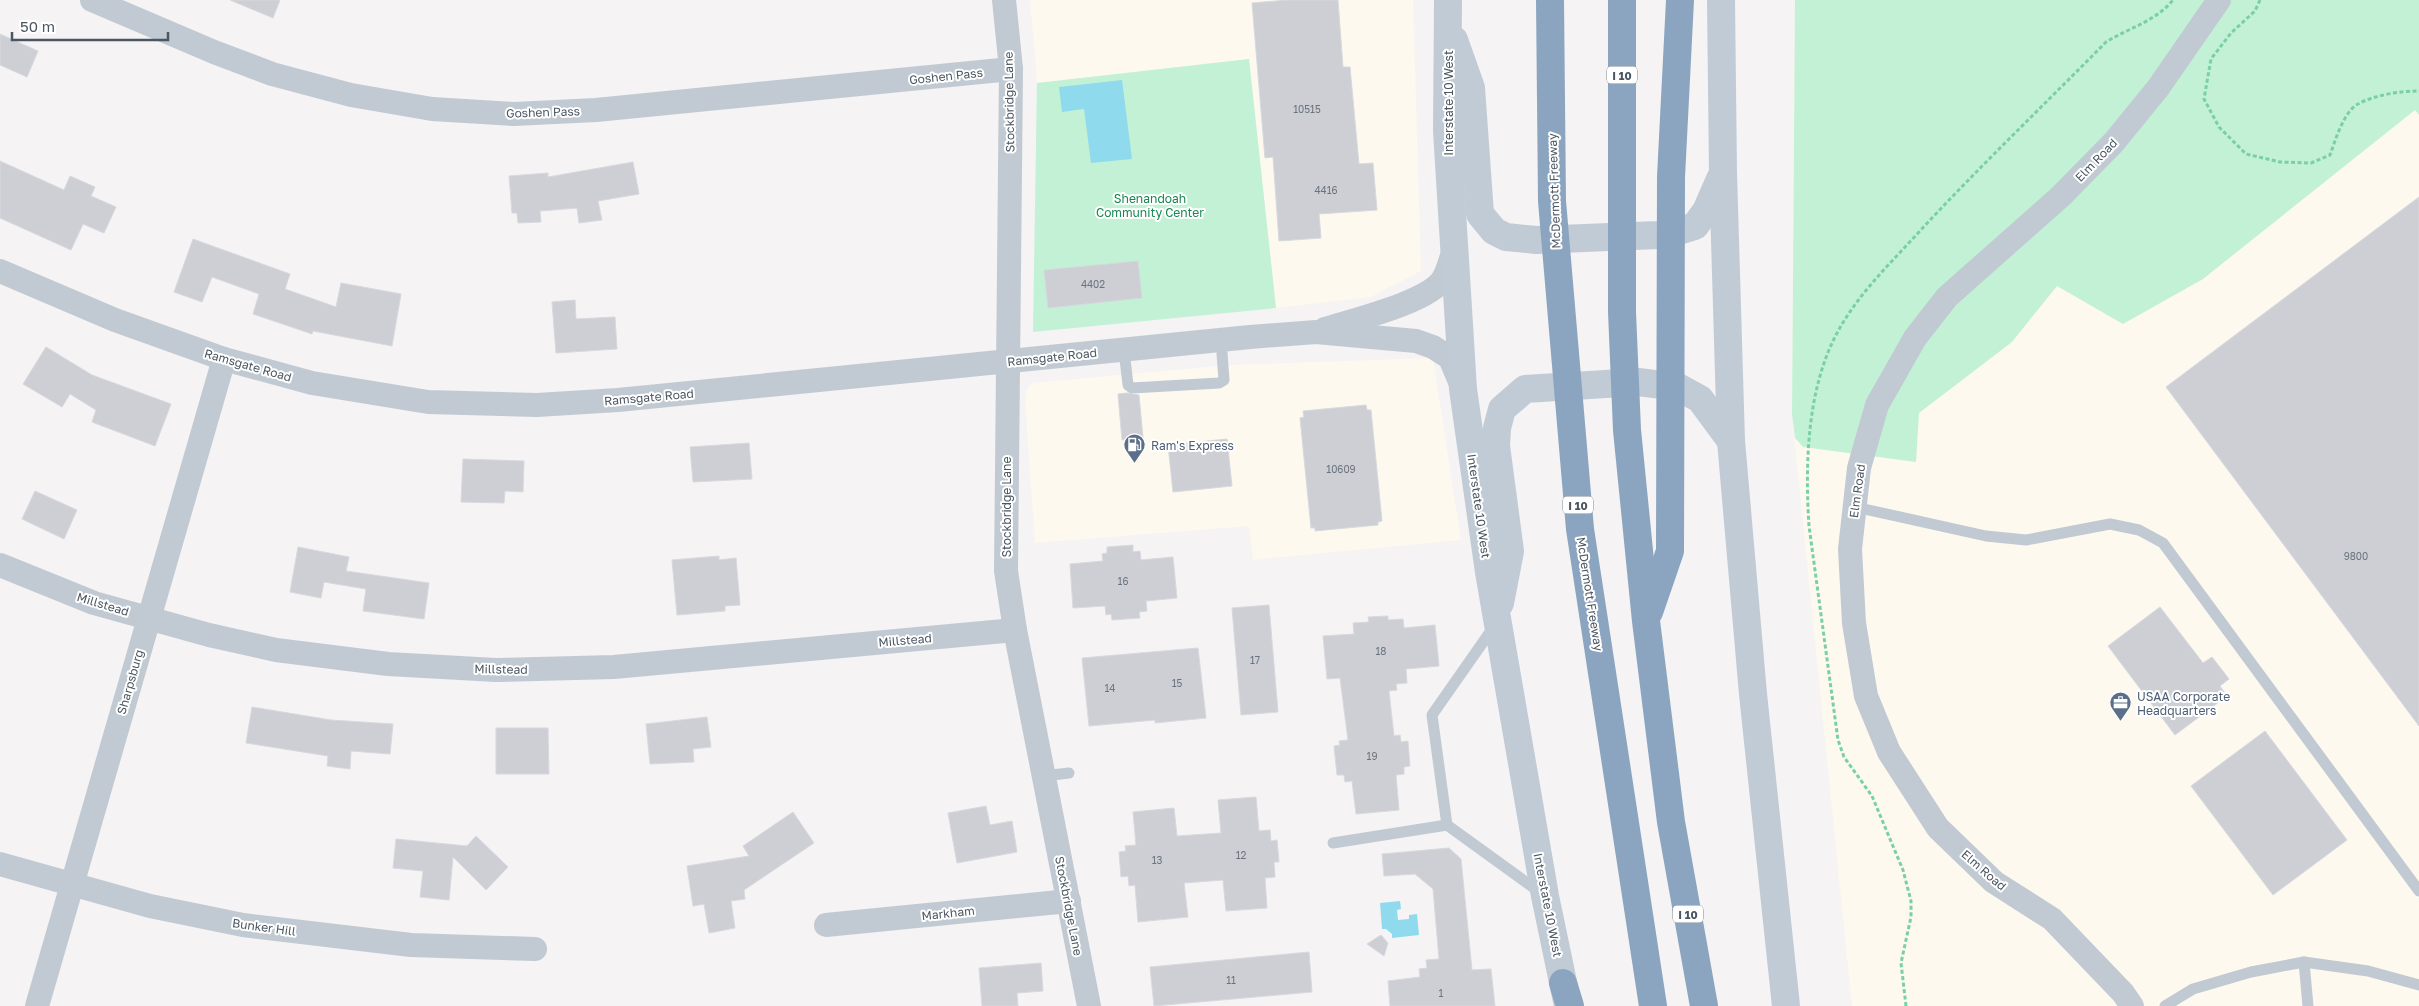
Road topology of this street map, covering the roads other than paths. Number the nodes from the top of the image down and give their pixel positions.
1 (92, 0) edge
2 (1004, 0) edge
3 (1550, 0) edge
4 (1622, 0) edge
5 (1680, 0) edge
6 (1721, 0) edge
7 (2219, 0) edge
8 (1448, 12) edge
9 (1011, 69) junction
10 (1723, 173) junction
11 (1453, 253) junction
12 (0, 271) edge
13 (1316, 332) junction
14 (1221, 340) junction
15 (1124, 350) junction
16 (224, 359) junction
17 (1008, 362) junction
18 (1463, 389) junction
19 (1731, 441) junction
20 (1855, 507) junction
21 (0, 565) edge
22 (148, 618) junction
23 (1646, 621) junction
24 (1497, 622) junction
25 (1014, 630) junction
26 (1069, 773) dead end
27 (1043, 776) junction
28 (1447, 825) junction
29 (1333, 843) dead end
30 (0, 864) edge
31 (72, 885) junction
32 (2419, 891) edge
33 (1545, 896) junction
34 (1069, 901) junction
35 (826, 925) dead end
36 (535, 949) dead end
37 (2304, 962) junction
38 (2419, 985) edge
39 (1567, 998) edge
40 (37, 1006) edge
41 (1089, 1006) edge
42 (1653, 1006) edge
43 (1704, 1006) edge
44 (1786, 1006) edge
45 (2132, 1006) edge
46 (2165, 1006) edge
47 (2308, 1006) edge

1 - 9 street, Goshen Pass
2 - 9 street, Stockbridge Lane
3 - 42 highway, McDermott Freeway / I 10
4 - 23 highway, I 10
5 - 23 highway
6 - 10 main road
7 - 20 street, Elm Road
8 - 10 main road
8 - 11 main road, Interstate 10 West
9 - 17 street, Stockbridge Lane
10 - 19 main road
11 - 13 street, Ramsgate Road
11 - 18 main road, Interstate 10 West
12 - 16 street, Ramsgate Road
13 - 14 street, Ramsgate Road
13 - 18 street, Ramsgate Road
14 - 15 street, Ramsgate Road
14 - 15 lane
15 - 17 street, Ramsgate Road
16 - 17 street, Ramsgate Road
16 - 22 street, Sharpsburg
17 - 25 street, Stockbridge Lane
18 - 24 main road, Interstate 10 West
19 - 24 main road
19 - 44 main road
20 - 32 lane
20 - 45 street, Elm Road
21 - 22 street, Millstead
22 - 25 street, Millstead
22 - 31 street, Sharpsburg
23 - 43 highway, I 10
24 - 28 lane
24 - 33 main road, Interstate 10 West
25 - 27 street, Stockbridge Lane
26 - 27 lane
27 - 34 street, Stockbridge Lane
28 - 29 lane
28 - 33 lane
30 - 31 street, Bunker Hill
31 - 36 street, Bunker Hill
31 - 40 street, Sharpsburg
33 - 39 main road, Interstate 10 West
34 - 35 street, Markham
34 - 41 street, Stockbridge Lane
37 - 38 lane
37 - 46 lane
37 - 47 lane

